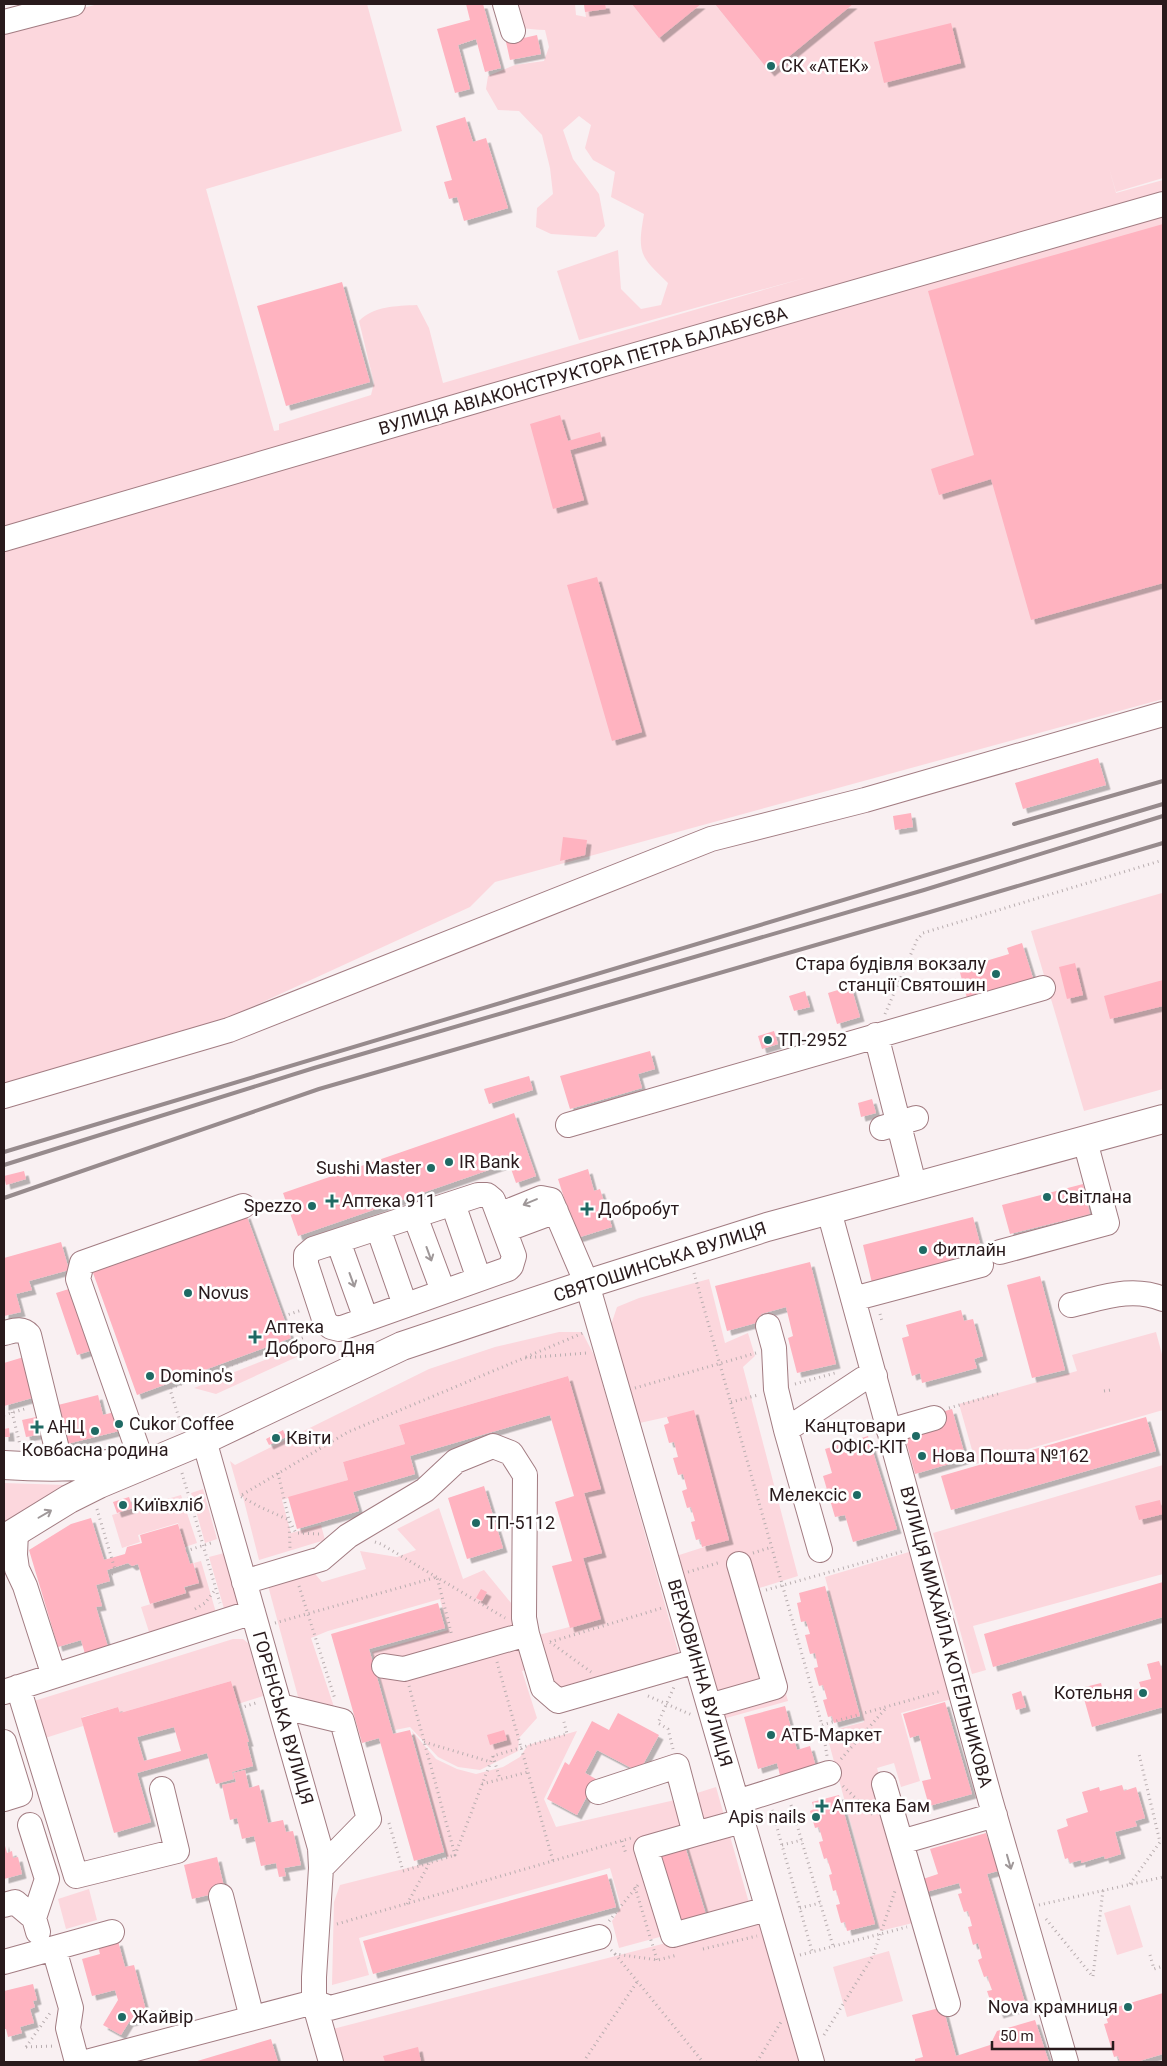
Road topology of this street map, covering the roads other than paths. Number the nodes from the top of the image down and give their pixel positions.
1 (73, 4) edge
2 (504, 4) edge
3 (4, 22) edge
4 (513, 30) dead end
5 (1163, 204) edge
6 (4, 539) edge
7 (1163, 714) edge
8 (1043, 988) dead end
9 (876, 1035) junction
10 (4, 1096) edge
11 (1163, 1119) edge
12 (568, 1125) dead end
13 (1085, 1141) junction
14 (915, 1188) junction
15 (452, 1204) junction
16 (243, 1206) dead end
17 (829, 1211) junction
18 (415, 1216) junction
19 (502, 1223) junction
20 (378, 1228) junction
21 (338, 1241) junction
22 (480, 1279) junction
23 (587, 1284) junction
24 (443, 1292) junction
25 (853, 1299) junction
26 (1163, 1299) edge
27 (405, 1305) junction
28 (1071, 1305) dead end
29 (366, 1319) junction
30 (4, 1333) edge
31 (771, 1337) road end
32 (874, 1376) junction
33 (934, 1418) dead end
34 (786, 1430) junction
35 (889, 1431) junction
36 (204, 1440) junction
37 (12, 1457) edge
38 (141, 1459) junction
39 (178, 1463) junction
40 (58, 1468) junction
41 (10, 1535) edge
42 (820, 1550) dead end
43 (739, 1564) dead end
44 (10, 1566) edge
45 (244, 1582) junction
46 (253, 1612) junction
47 (527, 1634) junction
48 (690, 1663) junction
49 (394, 1668) road end
50 (54, 1676) junction
51 (11, 1690) edge
52 (272, 1703) junction
53 (709, 1706) junction
54 (4, 1742) edge
55 (829, 1773) road end
56 (884, 1784) dead end
57 (162, 1789) dead end
58 (598, 1792) dead end
59 (4, 1799) edge
60 (740, 1811) junction
61 (995, 1816) junction
62 (30, 1825) dead end
63 (693, 1827) junction
64 (628, 1839) road end
65 (904, 1853) junction
66 (321, 1868) junction
67 (221, 1896) dead end
68 (4, 1906) edge
69 (768, 1909) junction
70 (34, 1918) junction
71 (112, 1932) dead end
72 (607, 1945) road end
73 (49, 1950) junction
74 (4, 1962) edge
75 (314, 2002) junction
76 (948, 2004) dead end
77 (252, 2018) junction
78 (77, 2062) edge
79 (86, 2062) edge
80 (331, 2062) edge
81 (812, 2062) edge
82 (1066, 2062) edge

1 - 3 street
2 - 4 street
5 - 6 street, ВУЛИЦЯ АВІАКОНСТРУКТОРА ПЕТРА БАЛАБУЄВА
7 - 10 street
8 - 9 street
9 - 12 street
9 - 14 street
11 - 13 main road, СВЯТОШИНСЬКА ВУЛИЦЯ
13 - 14 main road, СВЯТОШИНСЬКА ВУЛИЦЯ
13 - 25 street
14 - 17 main road, СВЯТОШИНСЬКА ВУЛИЦЯ
15 - 18 street
15 - 19 street
15 - 22 street
16 - 38 street
17 - 23 main road, СВЯТОШИНСЬКА ВУЛИЦЯ
17 - 25 street, ВУЛИЦЯ МИХАЙЛА КОТЕЛЬНИКОВА
18 - 20 street
18 -> 24 street
19 - 22 street
19 - 23 street, ВЕРХОВИННА ВУЛИЦЯ
20 - 21 street
20 - 27 street
21 -> 29 street
21 - 29 street
22 - 24 street
23 - 36 main road, СВЯТОШИНСЬКА ВУЛИЦЯ
23 - 48 street, ВЕРХОВИННА ВУЛИЦЯ
24 - 27 street
25 - 32 street, ВУЛИЦЯ МИХАЙЛА КОТЕЛЬНИКОВА
26 - 28 street
27 - 29 street
30 - 40 street
31 - 34 street
32 - 34 street
32 - 35 street, ВУЛИЦЯ МИХАЙЛА КОТЕЛЬНИКОВА
33 - 35 street
34 - 42 street
35 - 61 street, ВУЛИЦЯ МИХАЙЛА КОТЕЛЬНИКОВА
36 - 39 main road, СВЯТОШИНСЬКА ВУЛИЦЯ
36 - 45 street, ГОРЕНСЬКА ВУЛИЦЯ
37 - 40 main road, СВЯТОШИНСЬКА ВУЛИЦЯ
38 - 39 main road, СВЯТОШИНСЬКА ВУЛИЦЯ
38 - 40 main road, СВЯТОШИНСЬКА ВУЛИЦЯ
41 -> 39 main road, СВЯТОШИНСЬКА ВУЛИЦЯ
41 - 44 street
43 - 53 street
44 - 50 street
45 - 46 street, ГОРЕНСЬКА ВУЛИЦЯ
45 - 47 street
46 - 50 street
46 - 52 street, ГОРЕНСЬКА ВУЛИЦЯ
47 - 48 street
47 - 49 street
48 - 53 street, ВЕРХОВИННА ВУЛИЦЯ
50 - 51 street
51 - 57 street
52 - 66 street, ГОРЕНСЬКА ВУЛИЦЯ
52 - 66 street
53 - 60 street, ВЕРХОВИННА ВУЛИЦЯ
54 - 59 street
55 - 60 street
56 - 65 street
58 - 63 street
60 - 63 street
60 - 69 street, ВЕРХОВИННА ВУЛИЦЯ
61 - 65 street
61 -> 82 street, ВУЛИЦЯ МИХАЙЛА КОТЕЛЬНИКОВА
62 - 70 street
63 - 64 street
63 - 69 street
65 - 76 street
66 - 75 street, ГОРЕНСЬКА ВУЛИЦЯ
67 - 77 street
68 - 70 street
69 - 81 street, ВЕРХОВИННА ВУЛИЦЯ
70 - 73 street
71 - 73 street
72 - 75 street
73 - 74 street
73 - 78 street
75 - 77 street
75 - 80 street, ГОРЕНСЬКА ВУЛИЦЯ
77 - 79 street

